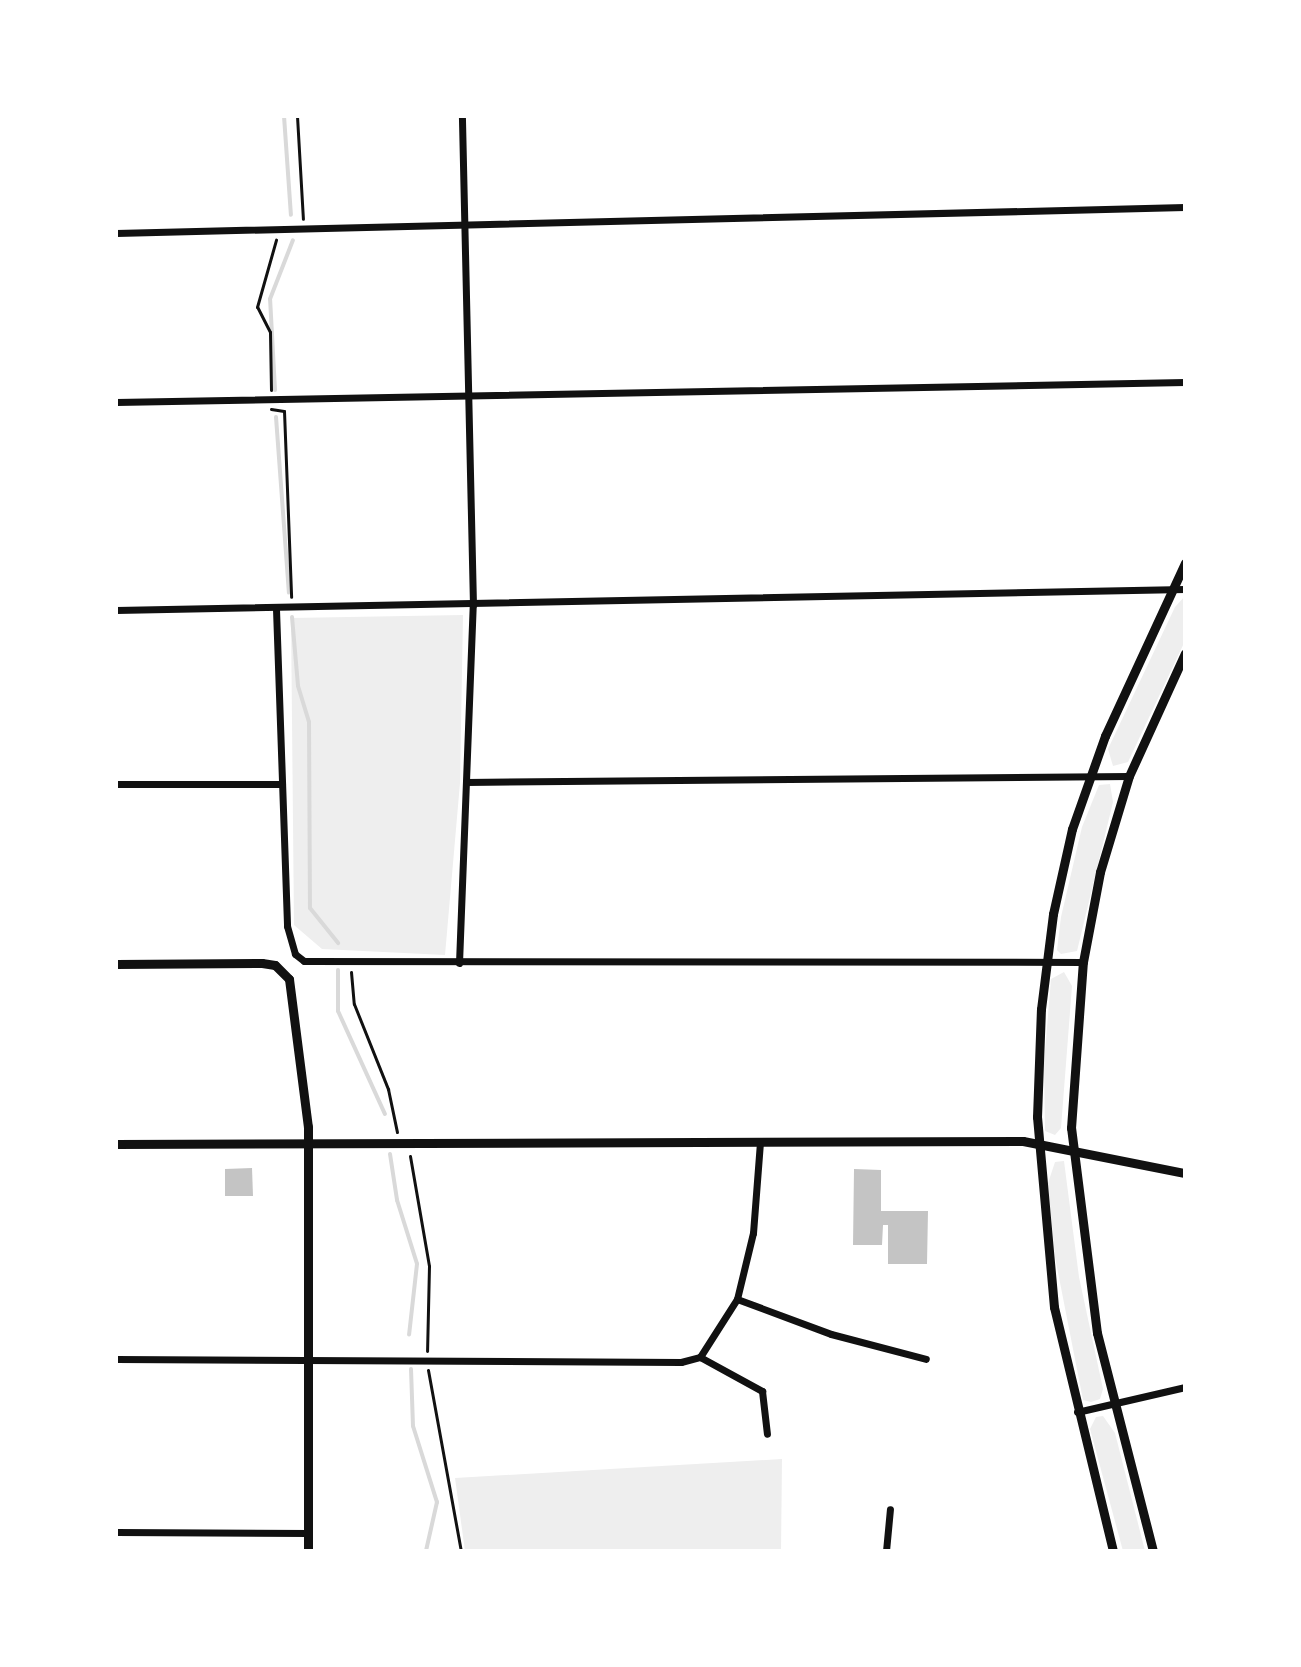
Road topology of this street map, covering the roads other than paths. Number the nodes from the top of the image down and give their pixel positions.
1 (462, 116) edge
2 (1185, 207) edge
3 (465, 224) junction
4 (116, 233) edge
5 (1185, 382) edge
6 (469, 398) junction
7 (116, 402) edge
8 (1185, 563) edge
9 (1180, 589) edge
10 (473, 605) junction
11 (276, 609) junction
12 (116, 610) edge
13 (1185, 653) edge
14 (1091, 773) junction
15 (1129, 776) junction
16 (466, 782) junction
17 (116, 784) edge
18 (282, 784) junction
19 (1083, 962) junction
20 (459, 963) junction
21 (116, 964) edge
22 (1046, 964) junction
23 (760, 1141) junction
24 (306, 1142) junction
25 (116, 1144) edge
26 (1039, 1144) junction
27 (1073, 1150) junction
28 (1185, 1173) edge
29 (737, 1299) junction
30 (700, 1357) junction
31 (116, 1359) edge
32 (926, 1359) dead end
33 (307, 1360) junction
34 (1185, 1387) edge
35 (1114, 1403) junction
36 (1077, 1412) junction
37 (767, 1434) dead end
38 (890, 1509) dead end
39 (116, 1532) edge
40 (309, 1533) junction
41 (308, 1551) edge
42 (886, 1551) edge
43 (1113, 1551) edge
44 (1153, 1551) edge

1 - 3 street
2 - 3 street
3 - 4 street
3 - 6 street
5 - 6 street
6 - 7 street
6 - 10 street
8 - 9 street
9 - 10 street
9 - 14 street
10 - 11 street
10 - 16 street
11 - 12 street
11 - 18 street
13 - 15 street
14 - 15 street
14 - 16 street
14 - 22 street
15 - 19 street
16 - 20 street
17 - 18 street
18 - 20 street
19 - 22 street
19 - 27 street
20 - 22 street
21 - 24 street
22 - 26 street
23 - 24 street
23 - 26 street
23 - 29 street
24 - 25 street
24 - 33 street
26 - 27 street
26 - 36 street
27 - 28 street
27 - 35 street
29 - 30 street
29 - 32 street
30 - 33 street
30 - 37 street
31 - 33 street
33 - 40 street
34 - 35 street
35 - 36 street
35 - 44 street
36 - 43 street
38 - 42 street
39 - 40 street
40 - 41 street

